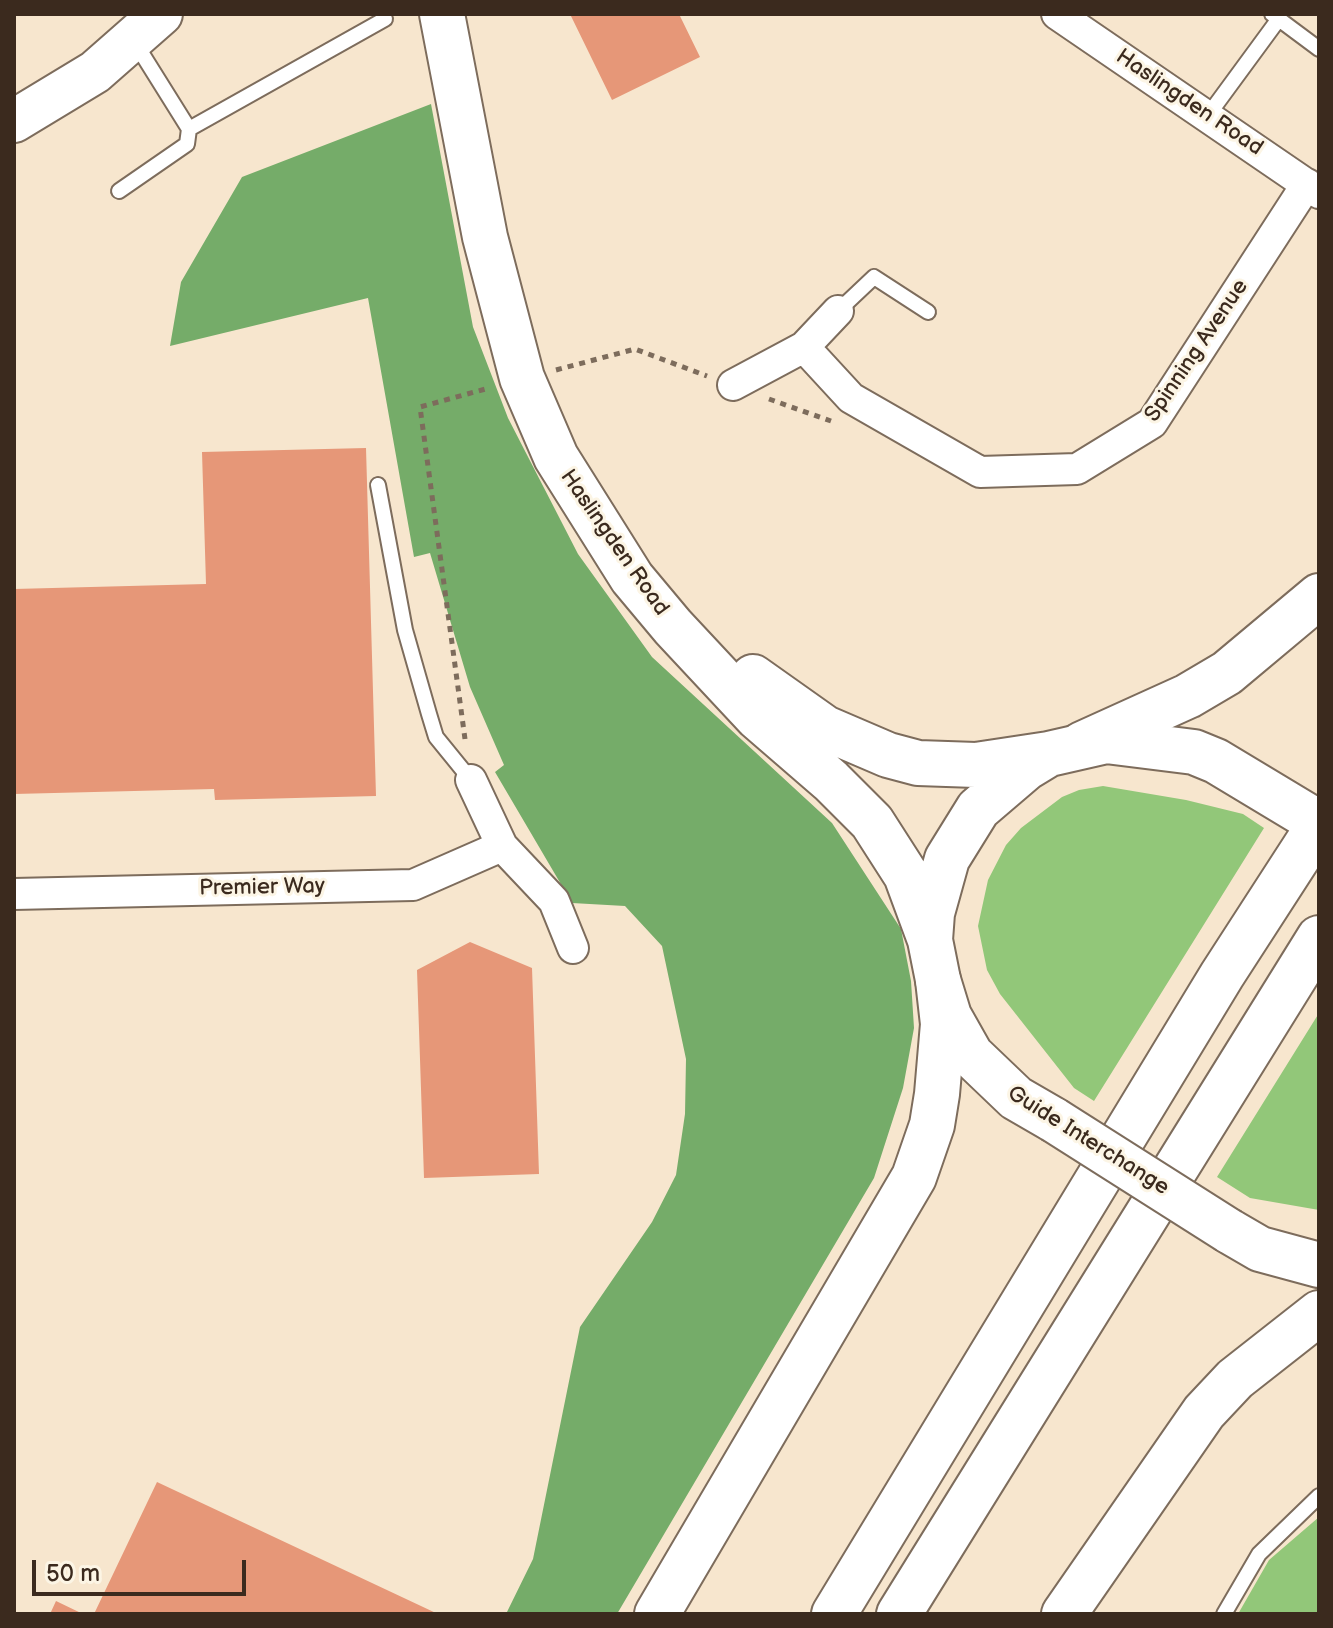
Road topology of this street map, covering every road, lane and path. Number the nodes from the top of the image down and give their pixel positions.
1 (442, 14) edge
2 (473, 14) edge
3 (1057, 14) edge
4 (1275, 17) edge
5 (385, 19) dead end
6 (148, 28) edge
7 (1319, 49) edge
8 (1209, 114) junction
9 (14, 121) edge
10 (189, 129) junction
11 (1313, 189) edge
12 (119, 191) dead end
13 (838, 311) joint
14 (928, 312) dead end
15 (804, 347) junction
16 (733, 385) dead end
17 (378, 485) dead end
18 (1319, 596) edge
19 (1066, 749) junction
20 (471, 780) joint
21 (1319, 824) edge
22 (502, 846) junction
23 (14, 894) edge
24 (1319, 938) edge
25 (573, 948) dead end
26 (934, 960) junction
27 (1319, 1265) edge
28 (1319, 1313) edge
29 (1319, 1496) edge
30 (657, 1614) edge
31 (834, 1614) edge
32 (899, 1614) edge
33 (1064, 1614) edge
34 (1224, 1614) edge

1 - 26 highway, Haslingden Road
2 - 19 highway, Haslingden Road
3 - 8 street, Haslingden Road
4 - 7 lane
4 - 8 lane
5 - 10 lane
6 - 9 main road
6 - 10 lane
8 - 11 street, Haslingden Road
10 - 12 lane
11 - 15 street, Spinning Avenue
13 - 14 lane
13 - 15 street
15 - 16 street
17 - 20 lane
18 - 19 highway
19 - 21 highway
19 - 26 highway, Guide Interchange
20 - 22 street
21 - 31 highway
22 - 23 street, Premier Way
22 - 25 street
24 - 32 highway
26 - 27 highway, Guide Interchange, bridge
26 - 30 highway
28 - 33 highway
29 - 34 lane

